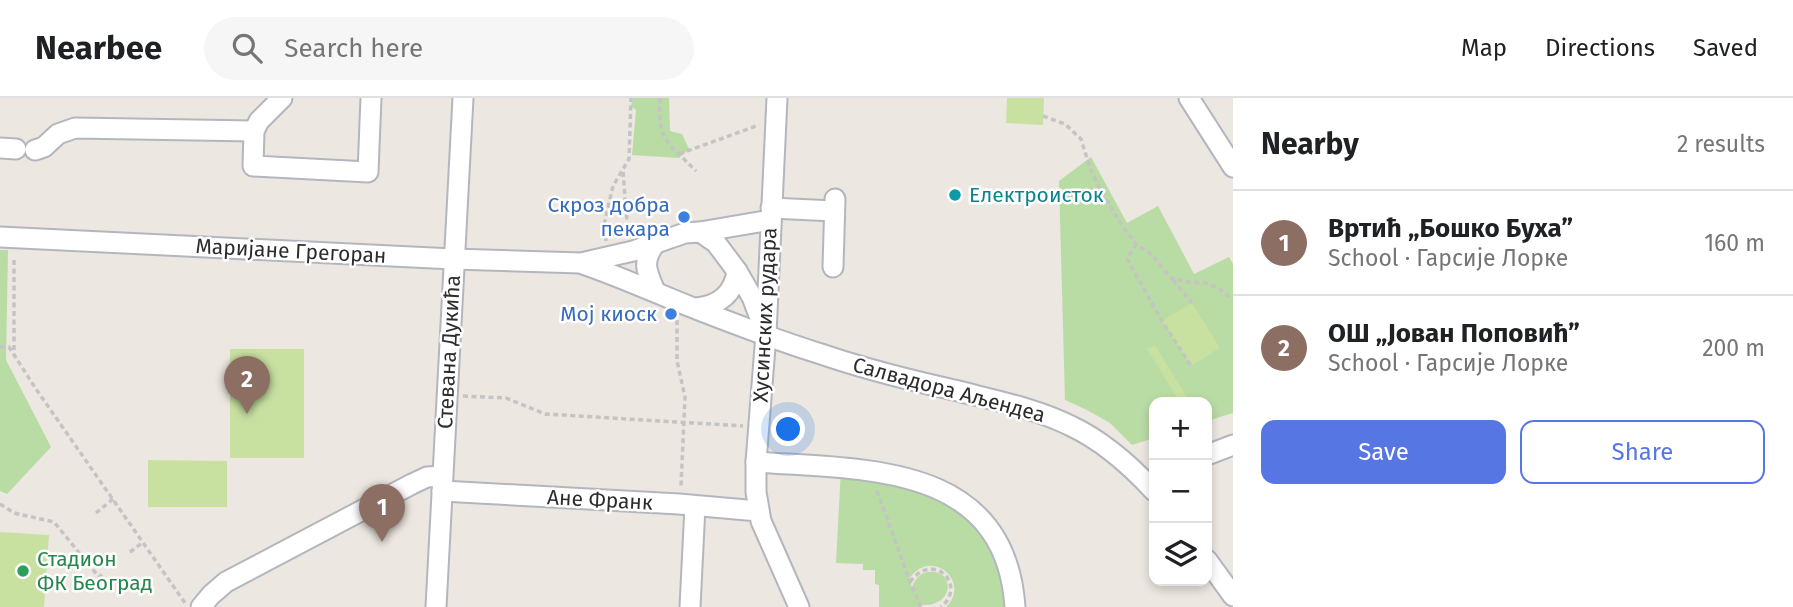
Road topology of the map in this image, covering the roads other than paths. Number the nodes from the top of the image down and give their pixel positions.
1 (282, 98) edge
2 (371, 98) edge
3 (463, 98) edge
4 (777, 98) edge
5 (1189, 98) edge
6 (254, 131) junction
7 (17, 149) edge
8 (1233, 167) edge
9 (771, 214) junction
10 (700, 232) junction
11 (0, 237) edge
12 (655, 244) junction
13 (453, 259) junction
14 (581, 263) junction
15 (834, 267) dead end
16 (737, 271) junction
17 (767, 284) junction
18 (655, 291) junction
19 (752, 297) junction
20 (695, 308) junction
21 (766, 334) junction
22 (1233, 445) edge
23 (1212, 452) edge
24 (756, 462) junction
25 (442, 483) junction
26 (1149, 486) edge
27 (687, 505) junction
28 (758, 511) junction
29 (1212, 566) edge
30 (1233, 596) edge
31 (201, 607) edge
32 (436, 607) edge
33 (690, 607) edge
34 (799, 607) edge
35 (1015, 607) edge

1 - 6 street
2 - 6 street
3 - 13 street, Стевана Дукића
4 - 9 street, Хусинских рудара
5 - 8 street
6 - 7 street
9 - 10 street, Маријане Грегоран
9 - 15 street, Маријане Грегоран
9 - 17 street, Хусинских рудара
10 - 12 street, Маријане Грегоран
10 - 16 street
11 - 13 street, Маријане Грегоран
12 - 14 street, Маријане Грегоран
12 - 18 street
13 - 14 street, Маријане Грегоран
13 - 25 street, Стевана Дукића
14 - 18 street, Маријане Грегоран
16 - 19 street
16 - 20 street
17 - 19 street
17 - 21 street, Хусинских рудара
18 - 20 street, Маријане Грегоран
19 - 20 street
19 - 21 street
20 - 21 street, Маријане Грегоран
21 - 24 street, Хусинских рудара
21 - 26 street, Салвадора Аљендеа
22 - 23 street
24 - 28 street, Хусинских рудара
24 - 35 street
25 - 27 street, Ане Франк
25 - 31 street
25 - 32 street, Стевана Дукића
27 - 28 street, Ане Франк
27 - 33 street
28 - 34 street, Хусинских рудара
29 - 30 street

